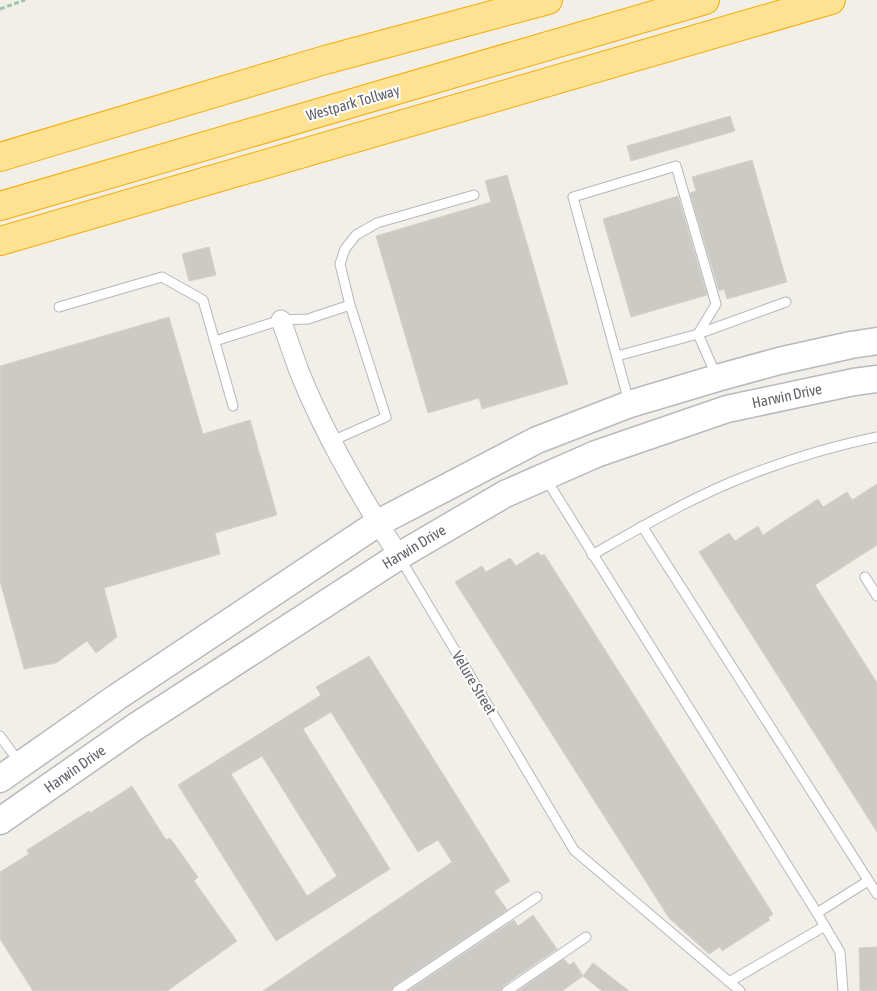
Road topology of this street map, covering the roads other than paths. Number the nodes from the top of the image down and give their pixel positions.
1 (496, 0) edge
2 (548, 0) edge
3 (705, 0) edge
4 (831, 0) edge
5 (325, 60) junction
6 (0, 157) edge
7 (474, 195) dead end
8 (0, 206) edge
9 (0, 241) edge
10 (786, 302) dead end
11 (350, 306) junction
12 (59, 307) dead end
13 (281, 320) junction
14 (698, 334) junction
15 (215, 341) junction
16 (877, 341) edge
17 (617, 356) junction
18 (717, 378) junction
19 (877, 379) edge
20 (630, 404) junction
21 (232, 406) dead end
22 (728, 409) junction
23 (877, 437) edge
24 (332, 441) junction
25 (544, 477) junction
26 (378, 523) junction
27 (642, 526) junction
28 (592, 555) junction
29 (399, 556) junction
30 (865, 577) dead end
31 (877, 596) edge
32 (117, 697) junction
33 (135, 727) junction
34 (0, 736) edge
35 (21, 764) junction
36 (0, 779) edge
37 (0, 821) edge
38 (868, 880) junction
39 (877, 894) edge
40 (537, 897) dead end
41 (816, 913) junction
42 (825, 926) junction
43 (586, 937) dead end
44 (729, 982) junction
45 (397, 991) edge
46 (507, 991) edge
47 (740, 991) edge
48 (843, 991) edge

1 - 5 highway
2 - 5 highway
3 - 8 highway, Westpark Tollway
4 - 9 highway
5 - 6 highway
7 - 11 lane
10 - 14 lane
11 - 13 lane
11 - 24 lane
12 - 15 lane
13 - 15 lane
13 - 24 street, Velure Street
14 - 17 lane
14 - 17 lane
14 - 18 lane
15 - 21 lane
16 - 18 main road
17 - 20 lane
18 - 20 main road
18 - 22 main road
19 - 22 main road, Harwin Drive
20 - 26 main road
22 - 25 main road, Harwin Drive
23 - 27 lane
24 - 26 street, Velure Street
25 - 28 lane
25 - 29 main road, Harwin Drive
26 - 29 street, Velure Street
26 - 32 main road
27 - 28 lane
27 - 38 lane
28 - 41 lane
29 - 33 main road, Harwin Drive
29 - 44 lane, Velure Street
30 - 31 lane
32 - 33 main road
32 - 35 main road
33 - 37 main road, Harwin Drive
34 - 35 lane
35 - 36 main road
38 - 39 lane
38 - 41 lane
40 - 45 lane
41 - 42 lane
42 - 44 lane
42 - 48 lane
43 - 46 lane
44 - 47 lane, Velure Street

